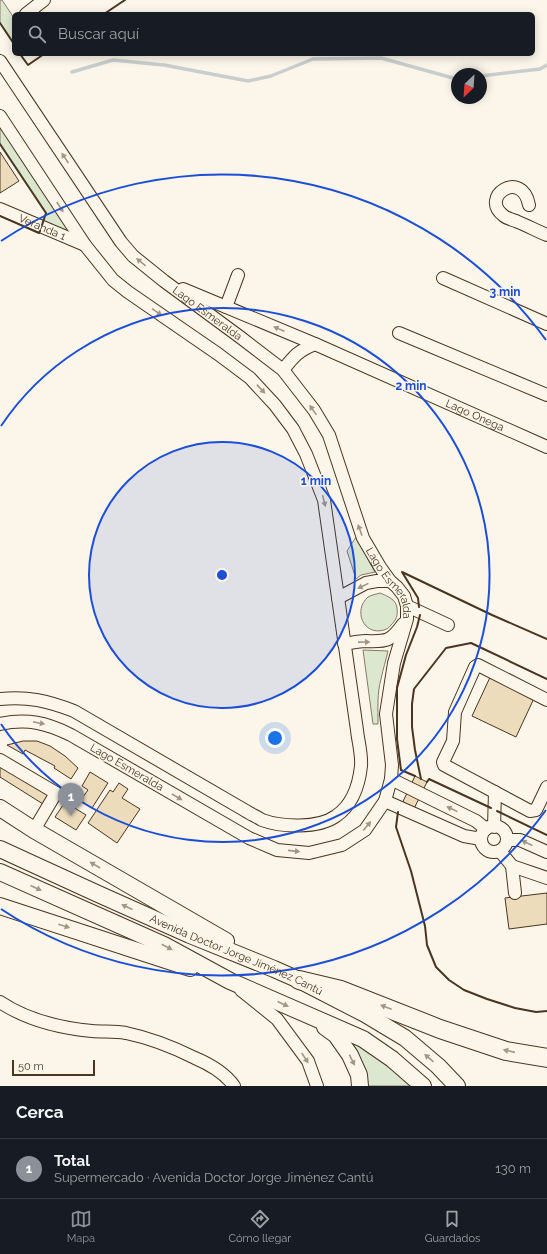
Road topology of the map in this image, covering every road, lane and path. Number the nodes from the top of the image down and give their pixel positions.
1 (44, 0) edge
2 (29, 12) edge
3 (0, 61) edge
4 (0, 116) edge
5 (529, 205) dead end
6 (0, 209) edge
7 (547, 235) edge
8 (85, 245) junction
9 (238, 275) dead end
10 (443, 278) dead end
11 (164, 281) junction
12 (226, 307) junction
13 (547, 324) edge
14 (399, 333) dead end
15 (315, 344) junction
16 (283, 370) junction
17 (547, 395) edge
18 (547, 448) edge
19 (390, 581) junction
20 (338, 598) junction
21 (408, 606) junction
22 (407, 619) junction
23 (448, 625) dead end
24 (385, 642) junction
25 (344, 644) junction
26 (398, 651) junction
27 (0, 699) edge
28 (547, 700) edge
29 (0, 724) edge
30 (0, 760) edge
31 (391, 779) junction
32 (547, 787) edge
33 (495, 792) junction
34 (385, 801) junction
35 (0, 808) edge
36 (34, 830) junction
37 (487, 832) junction
38 (507, 840) junction
39 (0, 849) edge
40 (500, 851) junction
41 (547, 852) edge
42 (512, 866) junction
43 (0, 872) edge
44 (547, 878) edge
45 (515, 893) dead end
46 (0, 906) edge
47 (274, 969) junction
48 (299, 980) junction
49 (230, 981) junction
50 (0, 1002) edge
51 (306, 1014) junction
52 (547, 1058) edge
53 (234, 1086) edge
54 (317, 1086) edge
55 (360, 1086) edge
56 (423, 1086) edge
57 (457, 1086) edge

1 - 2 street
11 -> 3 street, Lago Esmeralda
4 -> 8 street, Lago Esmeralda
5 - 7 street
6 - 8 street, Veranda 1
8 -> 20 street, Lago Esmeralda
9 - 12 street
10 - 13 street
11 - 12 street, Lago Onega
11 - 16 street, Lago Esmeralda
15 -> 12 street, Lago Onega
14 - 17 street
15 - 16 street
15 - 18 street, Lago Onega
19 -> 16 street, Lago Esmeralda
19 -> 20 street
19 - 21 street, Lago Esmeralda
20 - 25 street, Lago Esmeralda
21 - 22 street, Lago Esmeralda
21 - 23 street
22 - 24 street
22 - 26 street, Lago Esmeralda
25 -> 24 street
24 - 26 street
25 - 27 street, Lago Esmeralda
26 - 31 street, Lago Esmeralda
28 - 33 street
29 -> 34 street, Lago Esmeralda
30 - 36 street
31 - 34 street, Lago Esmeralda
37 -> 31 street
32 - 33 street
33 - 37 street
34 - 37 street
35 - 36 main road
47 -> 36 main road
37 - 38 street
37 - 40 street
38 - 40 street
41 -> 38 street
47 -> 39 main road, Avenida Doctor Jorge Jiménez Cantú
40 - 42 street
42 - 44 street
42 - 45 street
43 -> 49 main road, Avenida Doctor Jorge Jiménez Cantú
46 -> 49 main road
47 - 48 main road, Avenida Doctor Jorge Jiménez Cantú
52 -> 48 highway
57 -> 48 main road, Avenida Doctor Jorge Jiménez Cantú
49 -> 51 main road, Avenida Doctor Jorge Jiménez Cantú
49 -> 54 street
50 - 53 street
51 -> 55 main road
51 - 56 main road, Avenida Doctor Jorge Jiménez Cantú

